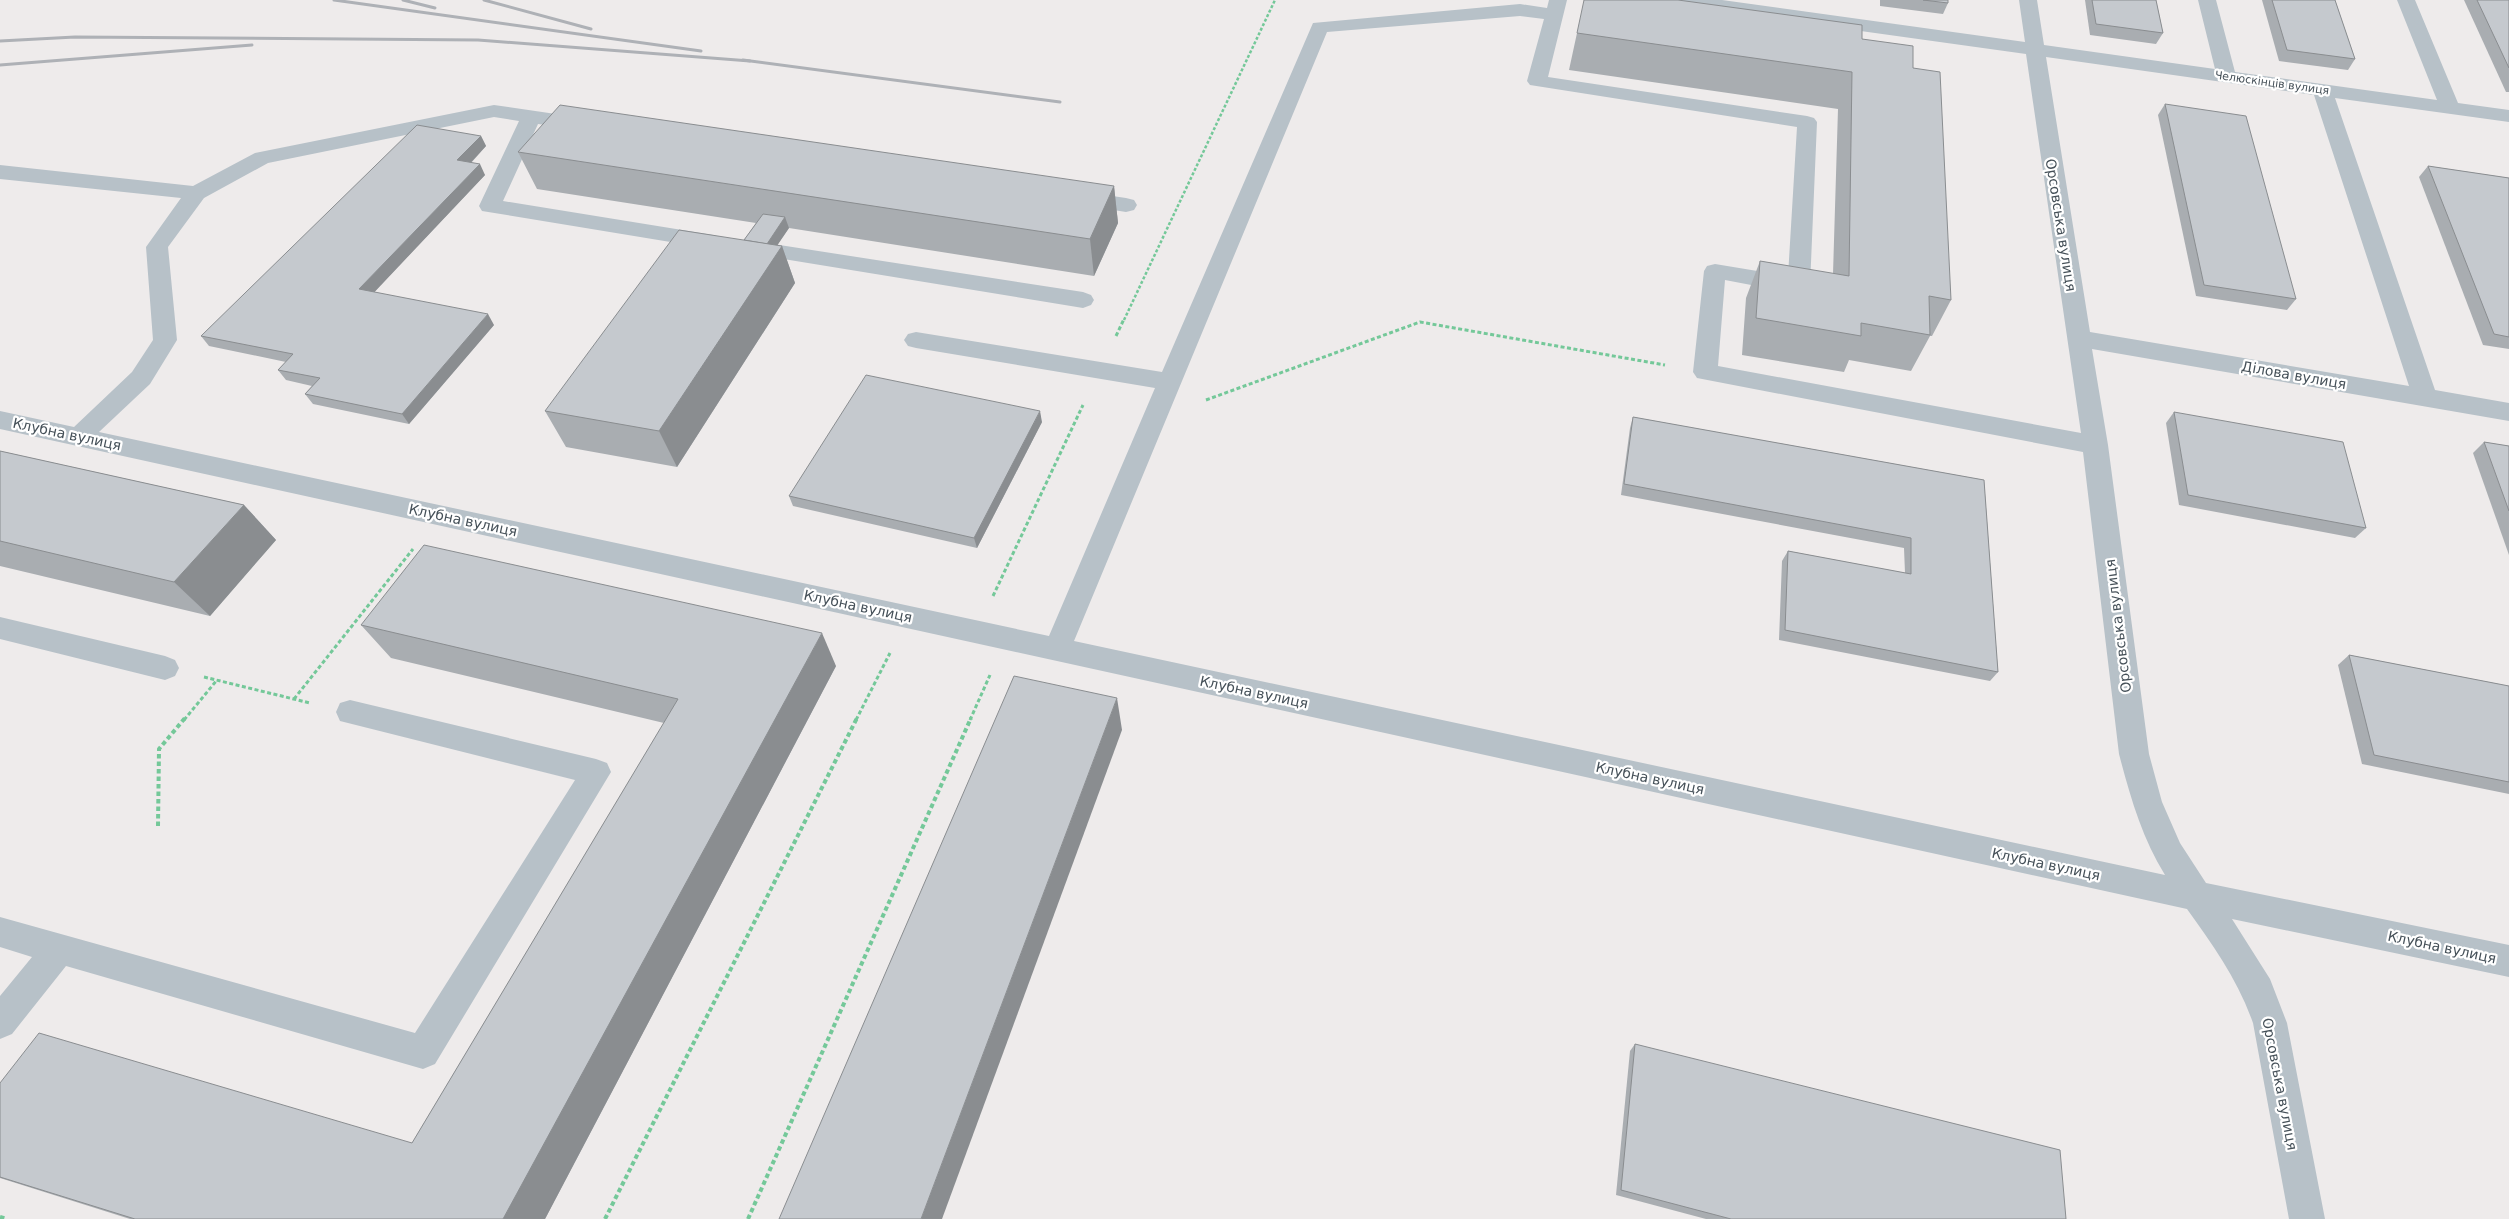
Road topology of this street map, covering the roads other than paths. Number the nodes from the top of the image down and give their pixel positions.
1 (1682, 0) edge
2 (1830, 0) edge
3 (2028, 0) edge
4 (2207, 0) edge
5 (2406, 0) edge
6 (1556, 7) edge
7 (1829, 20) junction
8 (2035, 49) junction
9 (2226, 76) junction
10 (2322, 90) junction
11 (2450, 108) junction
12 (531, 116) junction
13 (2509, 116) edge
14 (599, 127) edge
15 (0, 172) edge
16 (196, 193) junction
17 (1058, 195) edge
18 (1126, 205) dead end
19 (732, 244) edge
20 (773, 251) edge
21 (1083, 300) dead end
22 (2078, 338) junction
23 (916, 340) dead end
24 (1170, 382) junction
25 (2425, 398) junction
26 (2509, 412) edge
27 (0, 420) edge
28 (79, 437) junction
29 (2095, 445) junction
30 (0, 628) edge
31 (1057, 649) junction
32 (165, 668) road end
33 (350, 712) road end
34 (2196, 896) junction
35 (0, 932) edge
36 (59, 949) junction
37 (2509, 961) edge
38 (0, 1022) edge
39 (2307, 1219) edge

1 - 7 street, Челюскінців вулиця
2 - 7 street
3 - 8 street, Орсовська вулиця
4 - 9 street
5 - 11 street
6 - 24 street
6 - 29 street
7 - 8 street, Челюскінців вулиця
8 - 9 street, Челюскінців вулиця
8 - 22 street, Орсовська вулиця
9 - 10 street, Челюскінців вулиця
10 - 11 street, Челюскінців вулиця
10 - 25 street
11 - 13 street, Челюскінців вулиця
12 - 14 street
12 - 16 street
12 - 19 street
15 - 16 street
16 - 28 street
17 - 18 street
20 - 21 street
22 - 25 street, Ділова вулиця
22 - 29 street, Орсовська вулиця
23 - 24 street
24 - 31 street
25 - 26 street, Ділова вулиця
27 - 28 street, Клубна вулиця
28 - 31 street, Клубна вулиця
29 - 34 street, Орсовська вулиця
30 - 32 street
31 - 34 street, Клубна вулиця
33 - 36 street
34 - 37 street, Клубна вулиця
34 - 39 street, Орсовська вулиця
35 - 36 street
36 - 38 street

